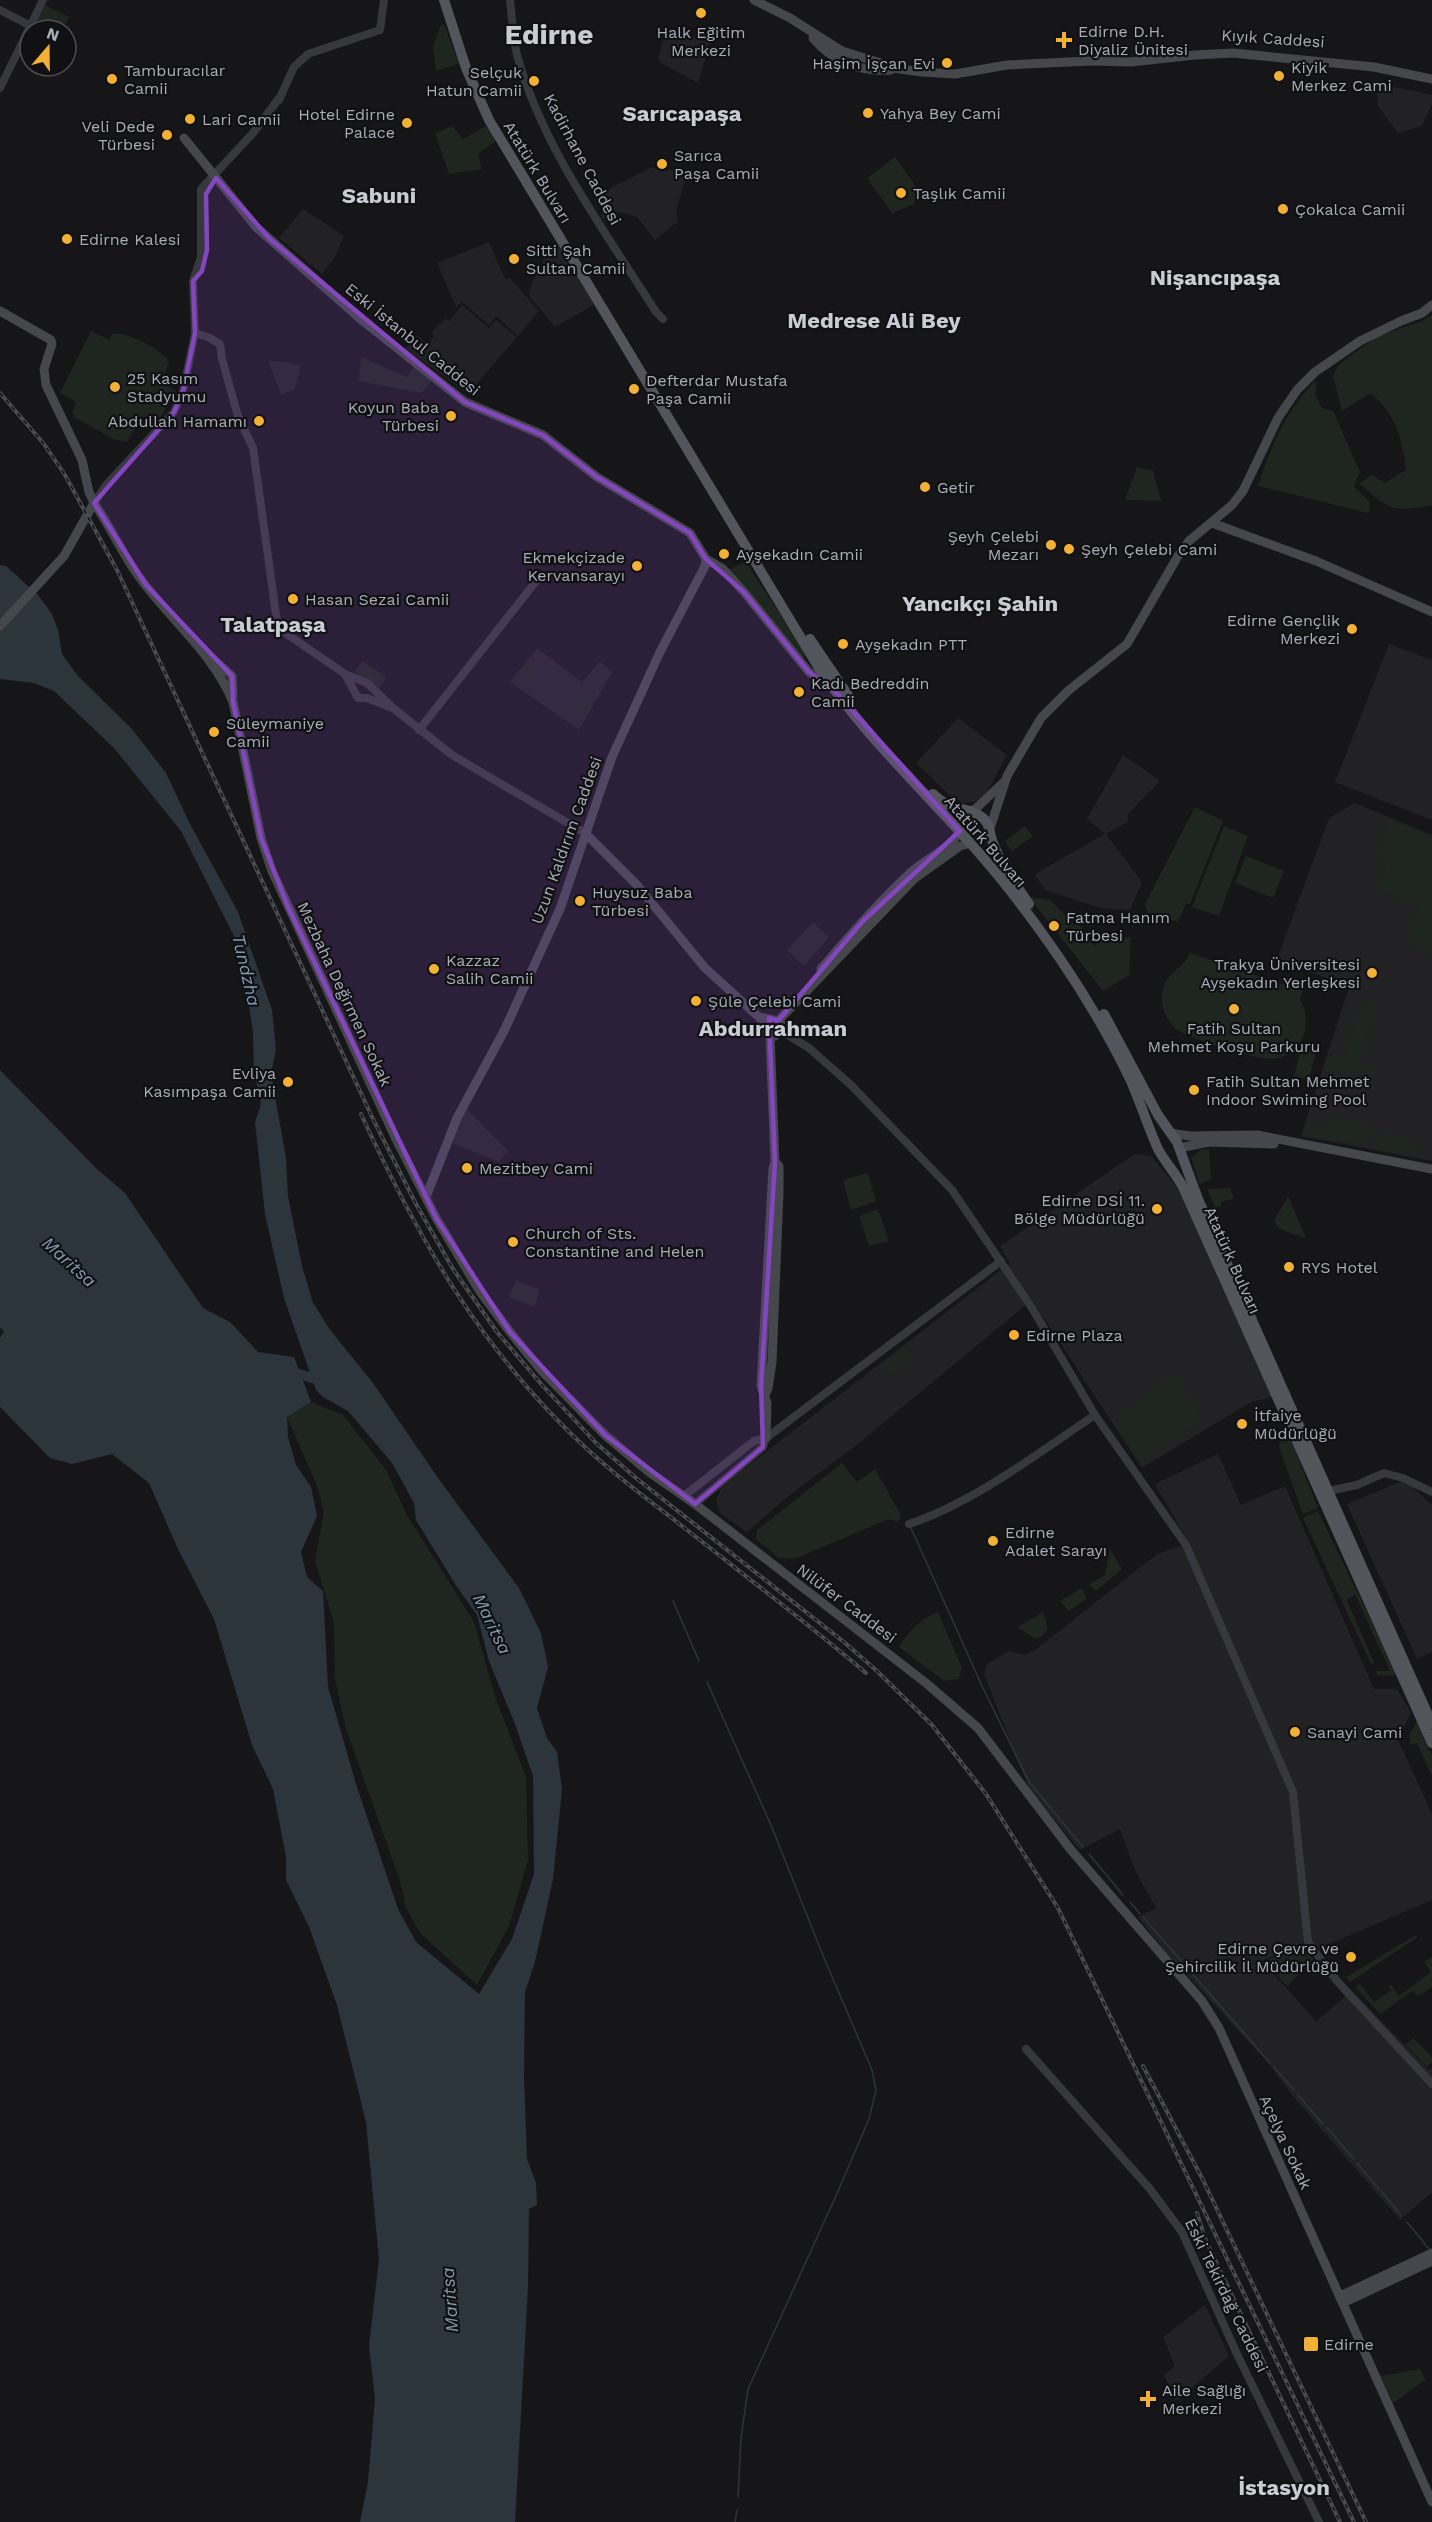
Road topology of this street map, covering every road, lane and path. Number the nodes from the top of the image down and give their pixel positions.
1 (43, 0) edge
2 (384, 0) edge
3 (444, 0) edge
4 (451, 0) edge
5 (510, 0) edge
6 (754, 0) edge
7 (0, 10) edge
8 (35, 18) edge
9 (18, 19) edge
10 (18, 52) edge
11 (1374, 64) junction
12 (1432, 74) edge
13 (1432, 79) edge
14 (0, 88) edge
15 (184, 138) dead end
16 (215, 176) junction
17 (1432, 305) edge
18 (0, 311) edge
19 (663, 319) dead end
20 (195, 333) junction
21 (87, 483) junction
22 (106, 485) junction
23 (94, 503) junction
24 (1212, 523) junction
25 (706, 559) junction
26 (537, 580) dead end
27 (1432, 612) edge
28 (257, 623) dead end
29 (0, 626) edge
30 (278, 629) junction
31 (345, 674) junction
32 (367, 684) junction
33 (353, 691) junction
34 (835, 691) junction
35 (367, 698) junction
36 (393, 708) junction
37 (419, 730) junction
38 (1007, 776) junction
39 (972, 812) junction
40 (990, 828) junction
41 (960, 831) junction
42 (585, 833) junction
43 (971, 843) junction
44 (921, 868) junction
45 (759, 1017) junction
46 (777, 1024) junction
47 (767, 1033) junction
48 (1170, 1133) junction
49 (1154, 1137) junction
50 (1179, 1148) junction
51 (1160, 1152) junction
52 (1432, 1169) edge
53 (1432, 1173) edge
54 (426, 1197) junction
55 (454, 1250) joint
56 (1001, 1261) junction
57 (1095, 1415) junction
58 (766, 1438) junction
59 (1328, 1491) junction
60 (1432, 1492) edge
61 (684, 1496) junction
62 (695, 1504) junction
63 (909, 1524) dead end
64 (1432, 1724) edge
65 (1432, 1743) edge
66 (1202, 2001) joint
67 (1026, 2049) dead end
68 (1432, 2084) edge
69 (1432, 2253) edge
70 (1432, 2261) edge
71 (1342, 2300) junction
72 (1432, 2502) edge
73 (1318, 2522) edge

1 - 8 street
2 - 16 street
3 - 34 main road, Atatürk Bulvarı
4 - 39 main road, Atatürk Bulvarı
5 - 19 street, Kadirhane Caddesi
6 - 11 main road, Kıyık Caddesi
7 - 9 street
10 - 14 street
11 - 12 main road, Kıyık Caddesi
11 - 13 main road, Kıyık Caddesi
15 - 16 main road, Eski İstanbul Caddesi
16 - 20 street
16 - 25 main road, Eski İstanbul Caddesi
17 - 24 main road
18 - 21 main road, Mezbaha Değirmen Sokak
20 - 22 street
20 - 30 street
21 - 22 street
21 - 23 main road, Mezbaha Değirmen Sokak
22 - 23 street
23 - 29 main road
23 - 54 main road, Mezbaha Değirmen Sokak
24 - 27 main road
24 - 38 main road
25 - 34 main road, Eski İstanbul Caddesi
25 - 42 main road, Uzun Kaldırım Caddesi
26 - 37 street
28 - 30 street
30 - 31 street
31 - 32 street
31 - 33 street
32 - 33 street
32 - 35 street
32 - 36 street
33 - 35 street
34 - 41 main road, Atatürk Bulvarı
35 - 36 street
36 - 37 street
37 - 42 street
38 - 39 main road
38 - 40 main road
39 - 40 main road, Atatürk Bulvarı
39 - 41 main road
40 - 43 main road
40 - 48 main road, Atatürk Bulvarı
41 - 43 main road, Atatürk Bulvarı
41 - 44 main road
42 - 45 main road
42 - 54 main road, Uzun Kaldırım Caddesi
43 - 44 main road
43 - 49 main road, Atatürk Bulvarı
44 - 46 main road
45 - 46 main road
45 - 47 main road
46 - 47 main road
46 - 47 main road
46 - 56 street
47 - 58 main road
48 - 49 main road
48 - 50 main road, Atatürk Bulvarı
48 - 52 main road
49 - 51 main road, Atatürk Bulvarı
50 - 51 main road
50 - 53 main road
50 - 59 main road, Atatürk Bulvarı
51 - 65 main road, Atatürk Bulvarı
54 - 55 main road, Mezbaha Değirmen Sokak
55 - 61 main road, Nilüfer Caddesi
56 - 57 street
56 - 58 street
57 - 63 street
57 - 68 street
58 - 61 street
58 - 62 street
59 - 60 street
59 - 64 main road, Atatürk Bulvarı
61 - 62 main road, Nilüfer Caddesi
62 - 66 main road, Nilüfer Caddesi
66 - 71 main road, Açelya Sokak
67 - 73 street, Eski Tekirdağ Caddesi
69 - 71 main road
70 - 71 main road
71 - 72 main road, Açelya Sokak

